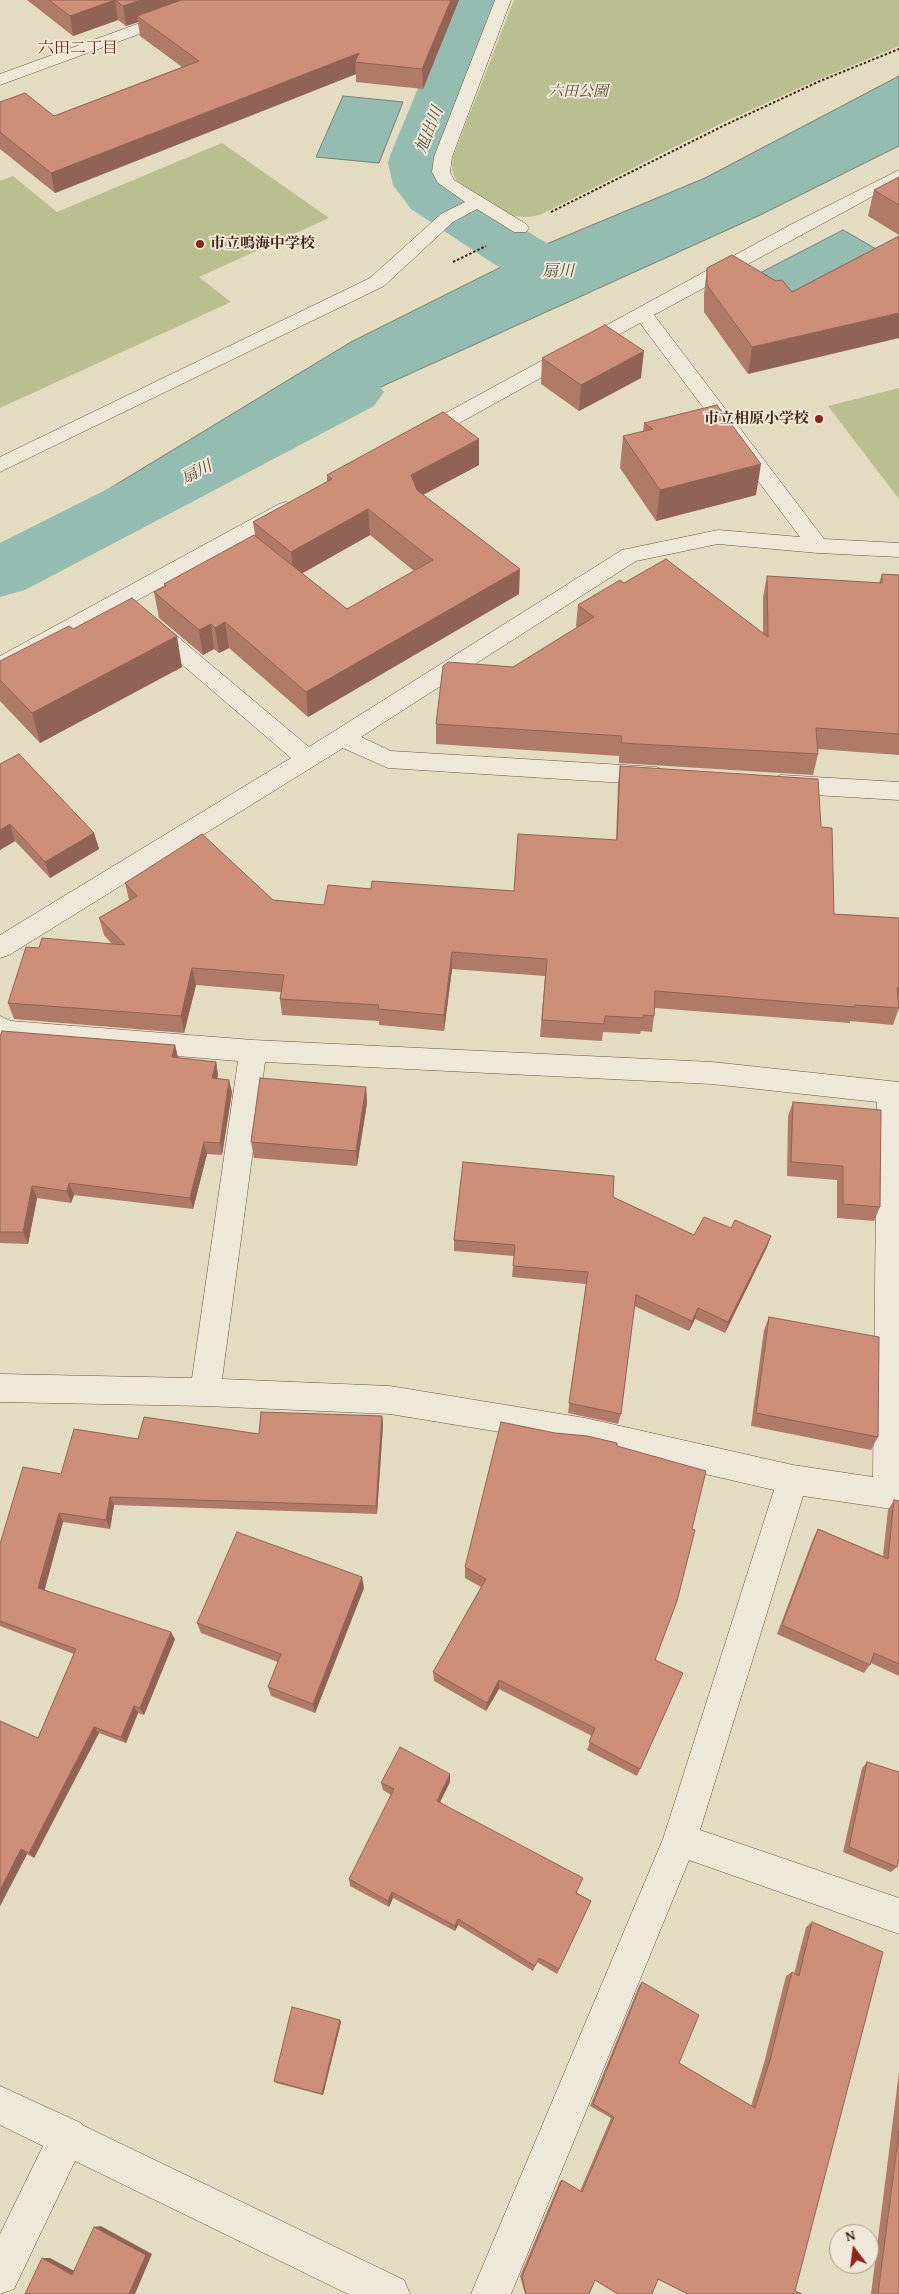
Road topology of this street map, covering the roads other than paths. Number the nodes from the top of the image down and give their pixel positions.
1 (218, 0) edge
2 (503, 0) edge
3 (0, 80) edge
4 (899, 175) edge
5 (473, 205) junction
6 (520, 228) road end
7 (643, 314) junction
8 (400, 447) edge
9 (0, 465) edge
10 (304, 500) edge
11 (818, 546) junction
12 (899, 550) edge
13 (120, 600) junction
14 (0, 666) edge
15 (342, 738) junction
16 (308, 760) junction
17 (683, 777) edge
18 (761, 782) edge
19 (899, 791) edge
20 (0, 948) edge
21 (0, 1027) edge
22 (253, 1051) junction
23 (895, 1092) edge
24 (0, 1388) edge
25 (205, 1392) junction
26 (793, 1480) junction
27 (894, 1494) edge
28 (680, 1840) junction
29 (899, 1916) edge
30 (0, 2104) edge
31 (68, 2136) junction
32 (0, 2275) edge
33 (390, 2294) edge
34 (492, 2294) edge

1 - 3 street
2 - 5 street
4 - 7 street
5 - 6 street
5 - 9 street
7 - 8 street
7 - 11 street
10 - 13 street
11 - 12 street
11 - 15 street
13 - 14 street
13 - 16 street
15 - 16 street
15 - 17 street
16 - 20 street
18 - 19 street
21 - 22 street
22 - 23 street
22 - 25 street
23 - 27 street
24 - 25 street
25 - 26 street
26 - 27 street
26 - 28 street
28 - 29 street
28 - 34 street
30 - 31 street
31 - 32 street
31 - 33 street

